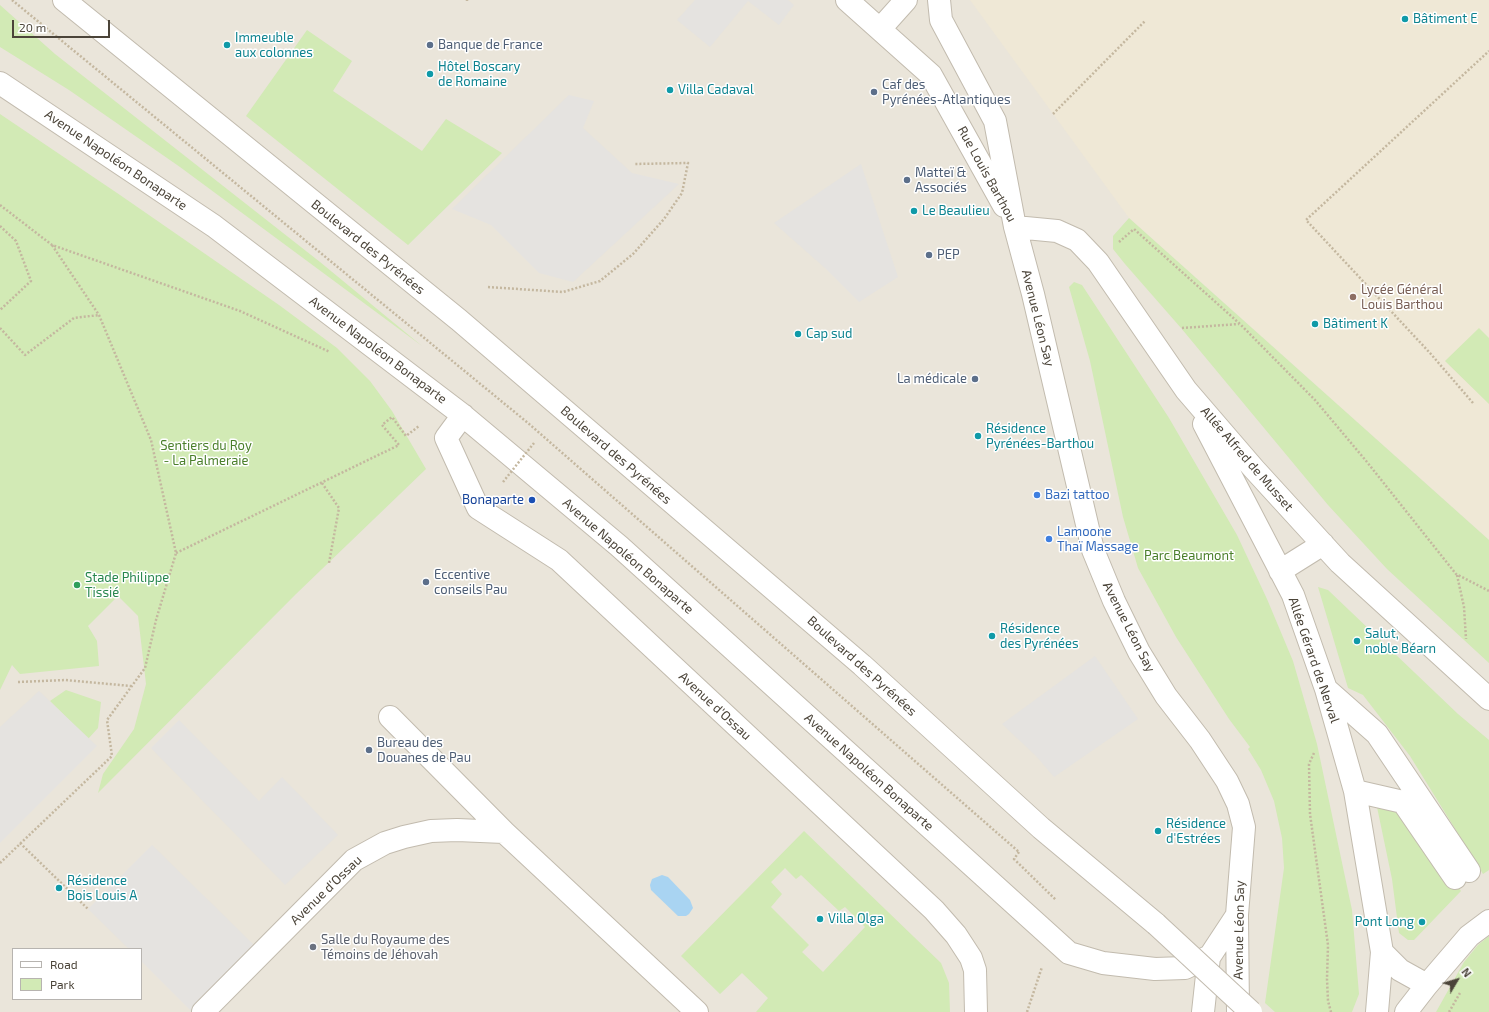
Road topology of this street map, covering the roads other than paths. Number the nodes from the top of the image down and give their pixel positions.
1 (64, 0) edge
2 (847, 0) edge
3 (906, 0) edge
4 (939, 0) edge
5 (880, 29) junction
6 (0, 83) edge
7 (1015, 227) junction
8 (1186, 390) junction
9 (463, 415) junction
10 (1323, 544) junction
11 (1280, 572) junction
12 (1326, 689) junction
13 (1489, 699) edge
14 (390, 717) dead end
15 (1355, 791) junction
16 (504, 832) junction
17 (1237, 915) junction
18 (1489, 922) edge
19 (1382, 952) junction
20 (1210, 956) junction
21 (1427, 985) junction
22 (203, 1012) edge
23 (697, 1012) edge
24 (976, 1012) edge
25 (1203, 1012) edge
26 (1238, 1012) edge
27 (1251, 1012) edge
28 (1377, 1012) edge
29 (1406, 1012) edge

1 - 27 street, Boulevard des Pyrénées, bridge
2 - 5 street, Rue Louis Barthou
3 - 5 street
4 - 7 street, Rue Louis Barthou
5 - 7 street, Rue Louis Barthou
6 - 9 street, Avenue Napoléon Bonaparte
7 - 8 street, Allée Alfred de Musset
7 - 17 street, Avenue Léon Say
8 - 10 street, Allée Alfred de Musset
8 - 11 street, Allée Gérard de Nerval
9 - 20 street, Avenue Napoléon Bonaparte
9 - 24 street, Avenue d'Ossau
10 - 11 street
10 - 13 street, Allée Alfred de Musset
11 - 12 street, Allée Gérard de Nerval
12 - 15 street, Allée Gérard de Nerval
12 - 15 street
14 - 16 street
15 - 19 street, Allée Gérard de Nerval
16 - 22 street, Avenue d'Ossau
16 - 23 street
17 - 20 street
17 - 26 street, Avenue Léon Say
18 - 21 street
19 - 21 street
19 - 28 street, Allée Gérard de Nerval
20 - 25 street
21 - 29 street

